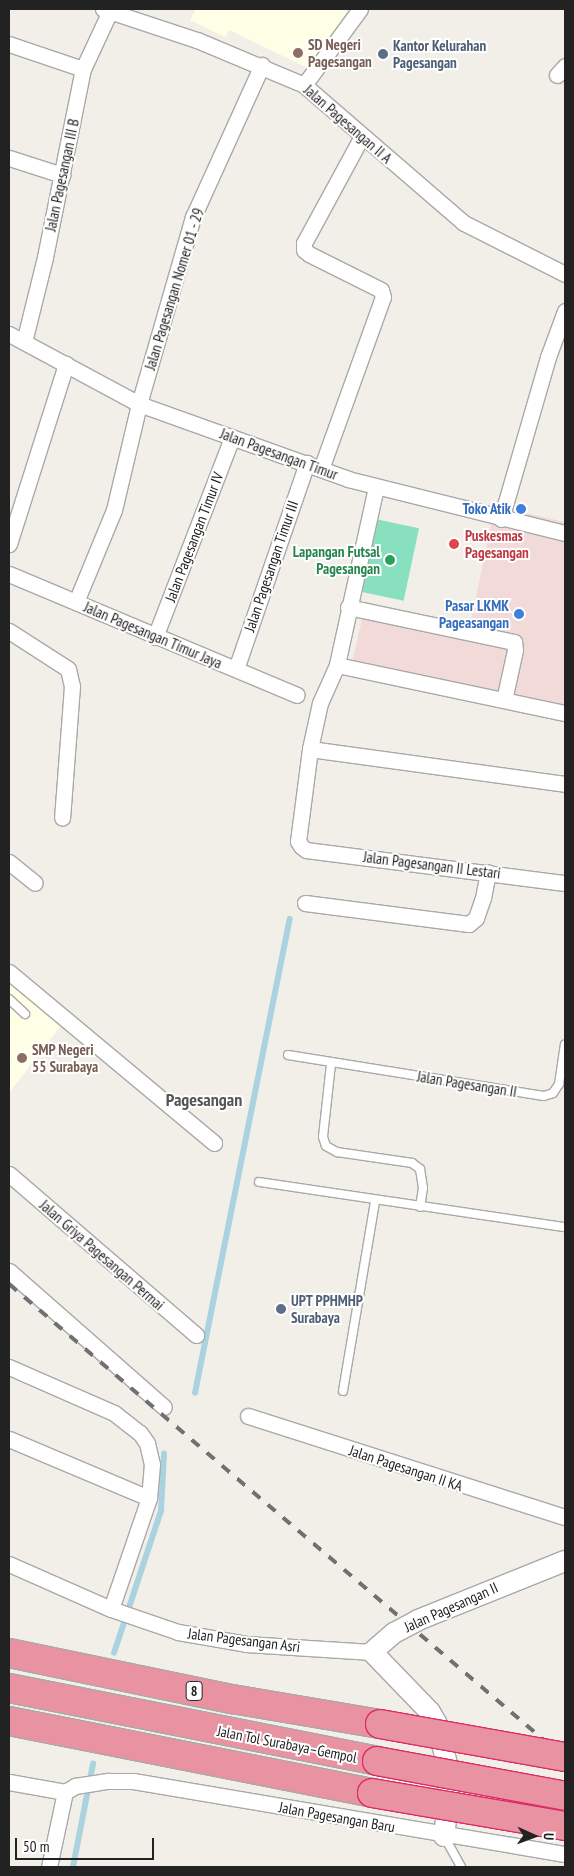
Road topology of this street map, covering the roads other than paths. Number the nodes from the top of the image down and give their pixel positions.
1 (360, 9) edge
2 (108, 10) edge
3 (9, 44) edge
4 (262, 65) junction
5 (84, 69) junction
6 (304, 85) junction
7 (362, 136) junction
8 (9, 158) edge
9 (62, 175) junction
10 (565, 274) edge
11 (565, 311) edge
12 (9, 334) edge
13 (24, 342) junction
14 (66, 364) junction
15 (139, 404) junction
16 (232, 437) junction
17 (314, 466) junction
18 (376, 487) junction
19 (501, 518) junction
20 (565, 533) edge
21 (9, 544) edge
22 (9, 574) edge
23 (76, 602) junction
24 (348, 607) junction
25 (9, 631) edge
26 (155, 637) junction
27 (336, 665) junction
28 (236, 669) junction
29 (297, 695) dead end
30 (504, 700) junction
31 (565, 713) edge
32 (310, 749) junction
33 (565, 784) edge
34 (62, 818) dead end
35 (9, 862) edge
36 (488, 872) junction
37 (36, 883) dead end
38 (565, 883) edge
39 (305, 903) dead end
40 (9, 972) edge
41 (9, 998) edge
42 (25, 1014) dead end
43 (565, 1044) edge
44 (288, 1055) dead end
45 (331, 1064) junction
46 (214, 1143) dead end
47 (9, 1174) edge
48 (259, 1182) dead end
49 (375, 1201) junction
50 (420, 1207) junction
51 (565, 1226) edge
52 (9, 1271) edge
53 (196, 1336) dead end
54 (9, 1368) edge
55 (343, 1391) dead end
56 (164, 1407) dead end
57 (248, 1416) dead end
58 (9, 1439) edge
59 (149, 1498) junction
60 (565, 1517) edge
61 (565, 1561) edge
62 (9, 1564) edge
63 (113, 1610) junction
64 (372, 1652) junction
65 (9, 1653) edge
66 (9, 1688) edge
67 (9, 1721) edge
68 (565, 1757) edge
69 (9, 1782) edge
70 (70, 1789) junction
71 (565, 1796) edge
72 (565, 1826) edge
73 (444, 1836) junction
74 (565, 1854) edge
75 (49, 1867) edge
76 (461, 1867) edge

1 - 6 street
2 - 4 street, Jalan Pagesangan II A
2 - 5 street, Jalan Pagesangan III B
3 - 5 street
4 - 6 street, Jalan Pagesangan II A
4 - 15 street, Jalan Pagesangan Nomer 01 - 29
5 - 9 street, Jalan Pagesangan III B
6 - 7 street, Jalan Pagesangan II A
7 - 10 street, Jalan Pagesangan II A
7 - 17 street, Jalan Pagesangan Timur III
8 - 9 street
9 - 13 street, Jalan Pagesangan III B
11 - 19 street
12 - 13 street, Jalan Pagesangan Timur
13 - 14 street, Jalan Pagesangan Timur
14 - 15 street, Jalan Pagesangan Timur
14 - 21 street
15 - 16 street, Jalan Pagesangan Timur
15 - 23 street, Jalan Pagesangan Nomer 01 - 29
16 - 17 street, Jalan Pagesangan Timur
16 - 26 street, Jalan Pagesangan Timur IV
17 - 18 street, Jalan Pagesangan Timur
17 - 28 street, Jalan Pagesangan Timur III
18 - 19 street, Jalan Pagesangan Timur
18 - 24 street
19 - 20 street, Jalan Pagesangan Timur
22 - 23 street, Jalan Pagesangan Timur Jaya
23 - 26 street, Jalan Pagesangan Timur Jaya
24 - 27 street
24 - 30 street
25 - 34 street
26 - 28 street, Jalan Pagesangan Timur Jaya
27 - 30 street
27 - 32 street
28 - 29 street, Jalan Pagesangan Timur Jaya
30 - 31 street
32 - 33 street
32 - 36 street, Jalan Pagesangan II Lestari
35 - 37 street
36 - 38 street, Jalan Pagesangan II Lestari
36 - 39 street
40 - 46 street
41 - 42 lane
43 - 45 lane, Jalan Pagesangan II
44 - 45 lane, Jalan Pagesangan II
45 - 50 lane
47 - 53 street, Jalan Griya Pagesangan Permai
48 - 49 lane
49 - 50 lane
49 - 55 lane
50 - 51 lane
52 - 56 street
54 - 59 street
57 - 60 street, Jalan Pagesangan II KA
58 - 59 street
59 - 63 street
61 - 64 street, Jalan Pagesangan II
62 - 63 street, Jalan Pagesangan Asri
63 - 64 street, Jalan Pagesangan Asri
64 - 73 street
65 - 68 highway, 8, bridge
66 - 71 highway, Jalan Tol Surabaya–Gempol / 8, bridge
67 - 72 highway, bridge
69 - 70 street, Jalan Pagesangan Baru
70 - 73 street, Jalan Pagesangan Baru
70 - 75 street
73 - 74 street, Jalan Pagesangan Baru
73 - 76 lane

